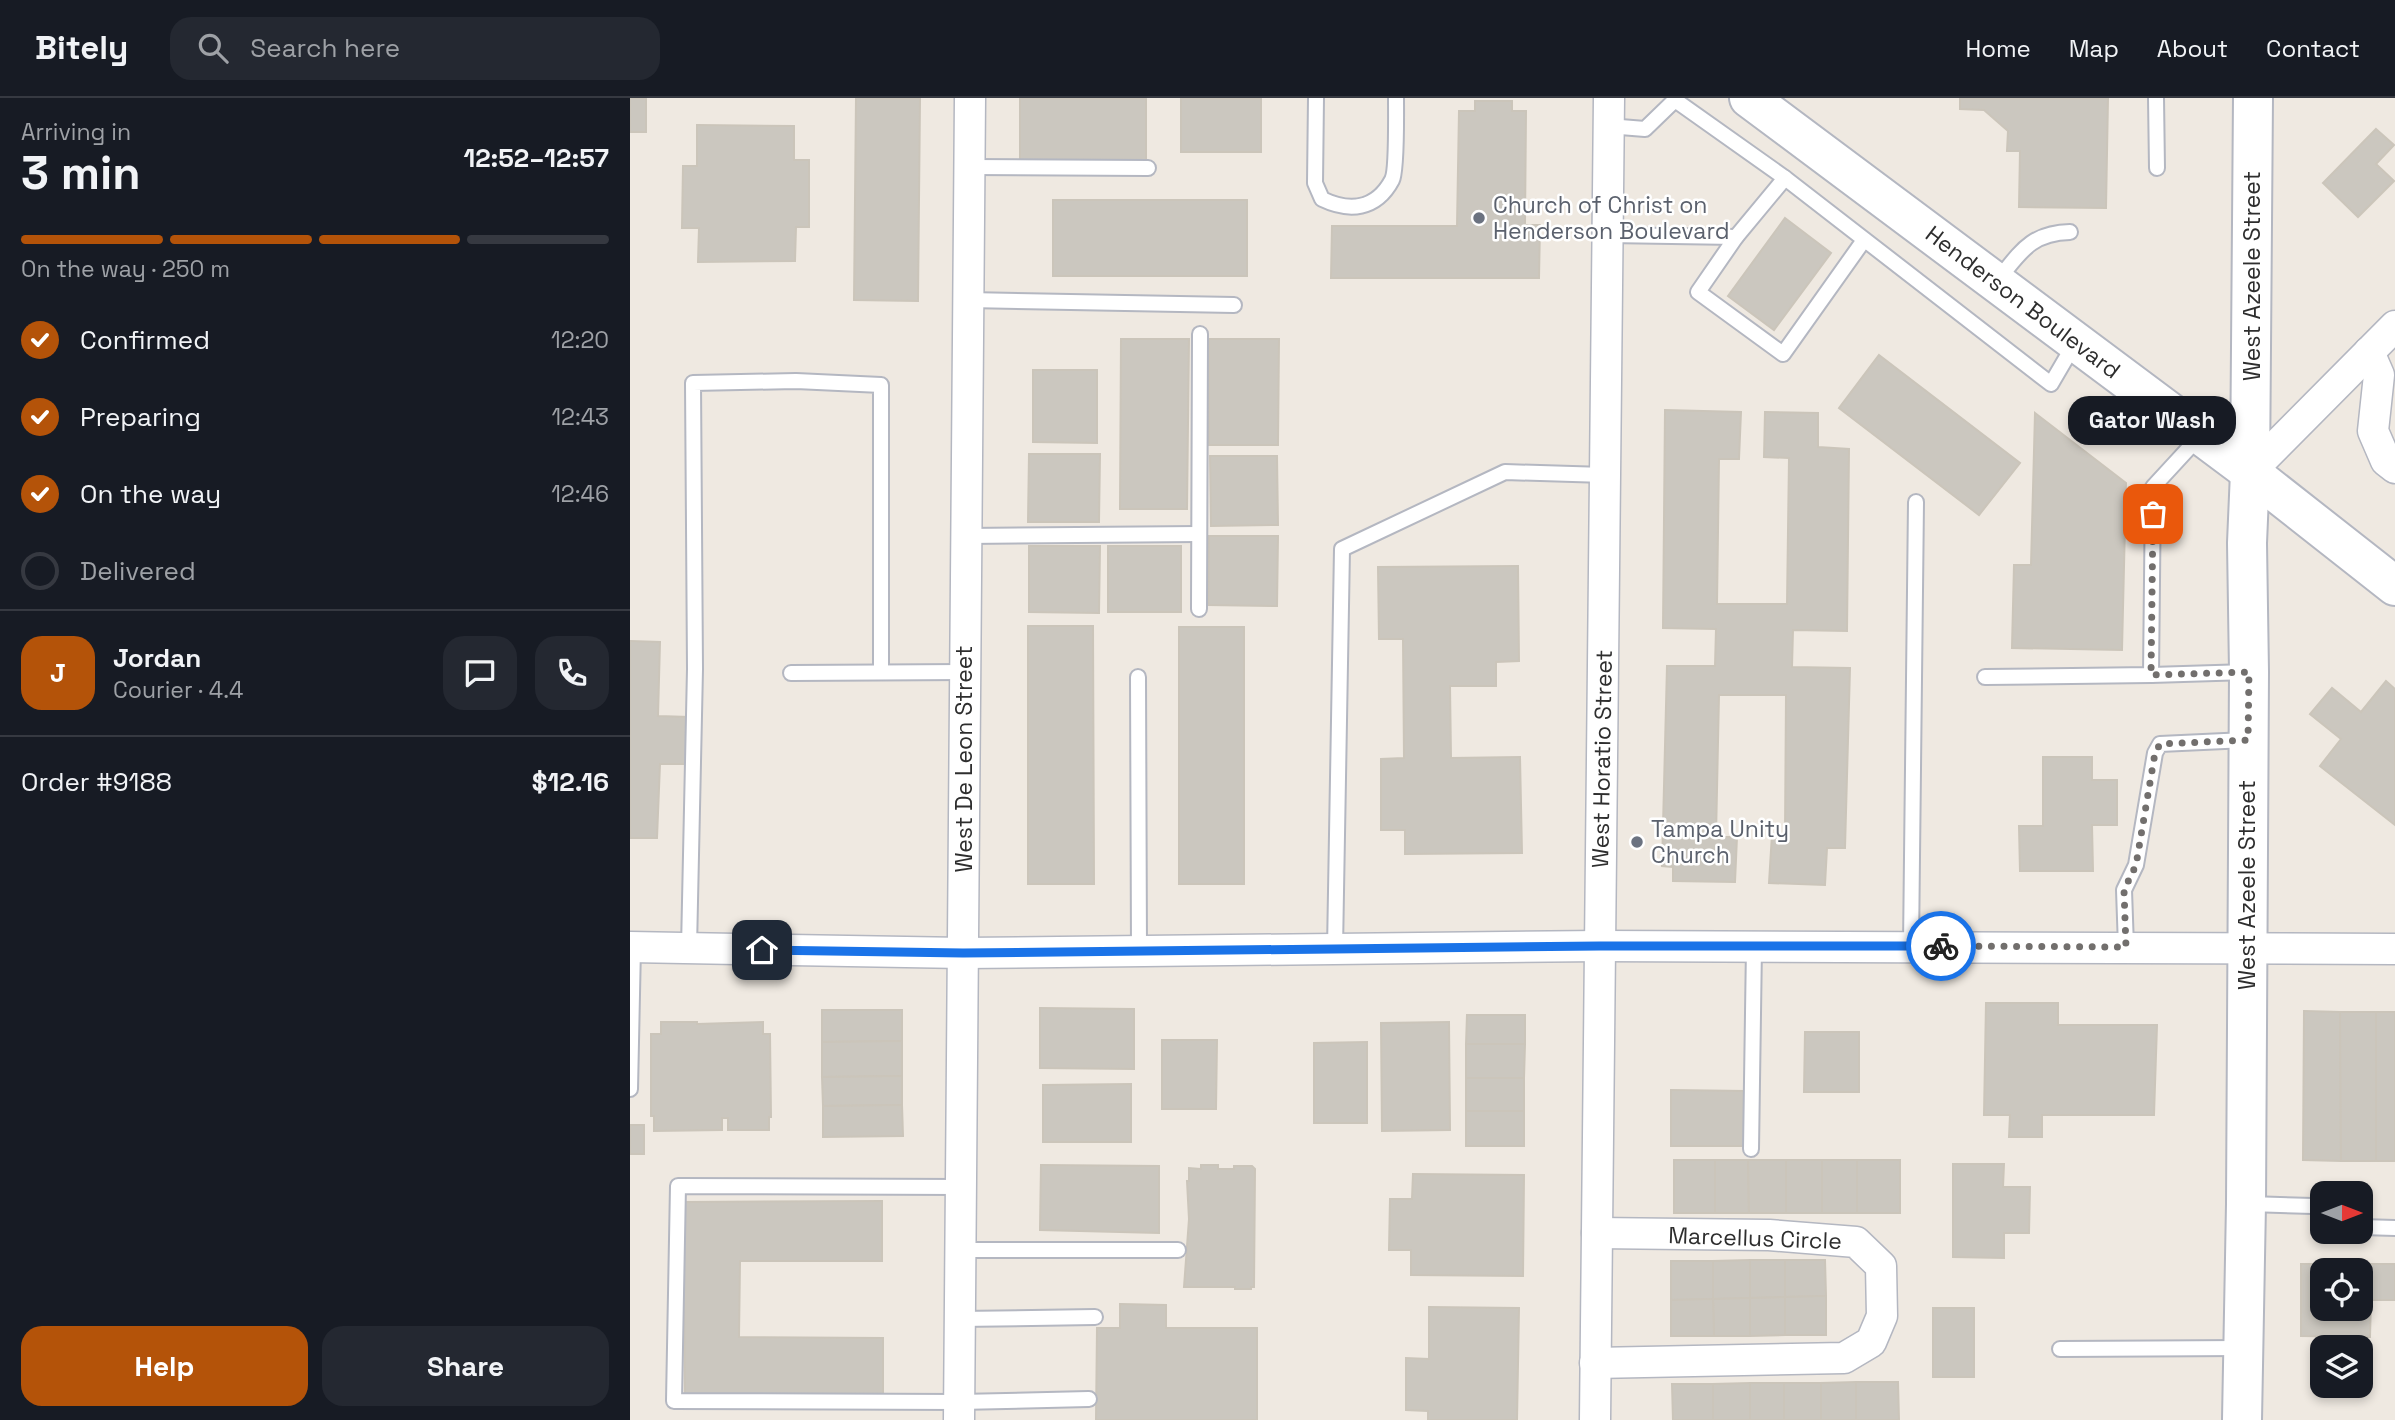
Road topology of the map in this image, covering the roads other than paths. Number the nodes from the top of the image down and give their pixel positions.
1 (970, 98) edge
2 (1316, 98) edge
3 (1396, 98) edge
4 (1749, 98) edge
5 (2156, 98) edge
6 (2253, 98) edge
7 (1609, 112) edge
8 (969, 167) junction
9 (1148, 168) dead end
10 (2157, 168) dead end
11 (1784, 178) junction
12 (2070, 232) dead end
13 (1607, 235) junction
14 (1735, 237) junction
15 (1864, 240) junction
16 (1997, 283) junction
17 (968, 300) junction
18 (1234, 305) dead end
19 (2395, 326) edge
20 (1200, 334) dead end
21 (2075, 341) junction
22 (2369, 352) junction
23 (2201, 435) junction
24 (2395, 468) edge
25 (2250, 472) junction
26 (1605, 475) junction
27 (1916, 502) dead end
28 (1199, 534) junction
29 (966, 536) junction
30 (2395, 586) edge
31 (1199, 609) dead end
32 (881, 672) junction
33 (965, 672) junction
34 (2249, 672) junction
35 (791, 673) dead end
36 (2151, 675) junction
37 (1139, 677) dead end
38 (1985, 677) dead end
39 (2248, 740) junction
40 (1600, 946) junction
41 (1754, 946) junction
42 (1911, 946) junction
43 (631, 947) edge
44 (2126, 947) junction
45 (2246, 947) junction
46 (689, 948) junction
47 (1335, 949) junction
48 (2395, 949) edge
49 (1139, 951) junction
50 (963, 953) junction
51 (630, 1089) edge
52 (1751, 1149) dead end
53 (961, 1187) junction
54 (2246, 1204) junction
55 (2310, 1206) edge
56 (2373, 1227) edge
57 (2395, 1228) edge
58 (1598, 1233) junction
59 (960, 1250) junction
60 (1178, 1250) dead end
61 (1095, 1317) dead end
62 (959, 1319) junction
63 (2243, 1348) junction
64 (2060, 1349) dead end
65 (1595, 1363) junction
66 (1089, 1399) dead end
67 (959, 1411) edge
68 (1595, 1420) edge
69 (2242, 1420) edge

1 - 8 street, West De Leon Street
2 - 3 lane
4 - 16 main road, Henderson Boulevard
5 - 10 lane
6 - 25 main road, West Azeele Street
7 - 11 lane
7 - 13 street, West Horatio Street
8 - 9 lane
8 - 17 street, West De Leon Street
11 - 14 lane
11 - 15 lane
12 - 16 lane
13 - 14 lane
13 - 26 street, West Horatio Street
14 - 15 lane
15 - 21 lane
16 - 21 main road, Henderson Boulevard
17 - 18 lane
17 - 29 street, West De Leon Street
19 - 22 street
20 - 28 lane
21 - 23 main road, Henderson Boulevard
22 - 24 street
22 - 25 street
23 - 25 main road, Henderson Boulevard
23 - 36 lane
25 - 30 main road, Henderson Boulevard
25 - 34 main road, West Azeele Street
26 - 40 street, West Horatio Street
26 - 47 lane
27 - 42 lane
28 - 29 lane
28 - 31 lane
29 - 33 street, West De Leon Street
32 - 33 lane
32 - 35 lane
32 - 46 lane
33 - 50 street, West De Leon Street
34 - 36 lane
34 - 39 main road, West Azeele Street
36 - 38 lane
37 - 49 lane
39 - 44 lane
39 - 45 main road, West Azeele Street
40 - 41 street
40 - 47 street
40 - 58 street, West Horatio Street
41 - 42 street
41 - 52 lane
42 - 44 street
43 - 46 street
43 - 51 lane
44 - 45 street
45 - 48 street
45 - 54 main road, West Azeele Street
46 - 50 street
47 - 49 street
49 - 50 street
50 - 53 street, West De Leon Street
53 - 59 street, West De Leon Street
53 - 67 lane
54 - 55 lane
54 - 63 main road, West Azeele Street
56 - 57 lane
58 - 65 street, West Horatio Street
58 - 65 street, Marcellus Circle
59 - 60 lane
59 - 62 street, West De Leon Street
61 - 62 lane
62 - 67 street, West De Leon Street
63 - 64 lane
63 - 69 main road, West Azeele Street
65 - 68 street, West Horatio Street
66 - 67 lane

